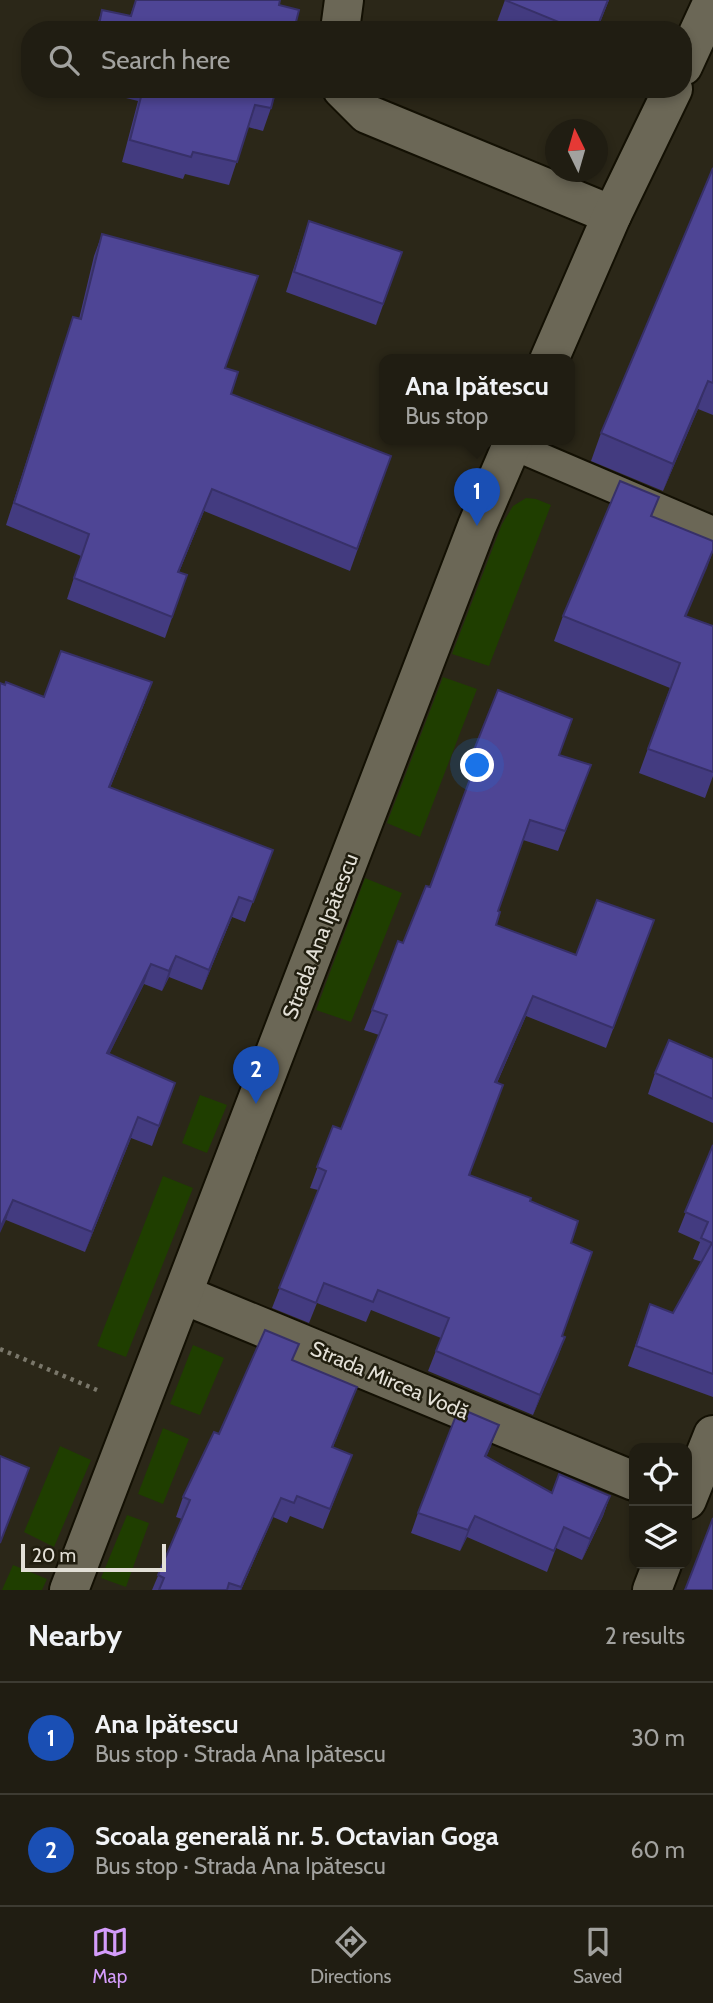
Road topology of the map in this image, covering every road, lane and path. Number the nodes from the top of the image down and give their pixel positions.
1 (344, 0) edge
2 (713, 1) edge
3 (341, 21) edge
4 (692, 46) edge
5 (351, 98) edge
6 (669, 98) edge
7 (612, 215) junction
8 (552, 354) edge
9 (512, 445) edge
10 (518, 445) edge
11 (713, 531) edge
12 (184, 1294) junction
13 (0, 1349) edge
14 (140, 1407) junction
15 (713, 1435) edge
16 (629, 1478) edge
17 (692, 1488) edge
18 (660, 1569) edge
19 (69, 1590) edge
20 (652, 1590) edge

1 - 3 main road
2 - 4 main road
5 - 7 main road
6 - 7 main road
7 - 8 main road
9 - 12 main road, Strada Ana Ipătescu
10 - 11 lane
12 - 14 main road, Strada Ana Ipătescu
12 - 16 main road, Strada Mircea Vodă
13 - 14 path
14 - 19 main road, Strada Ana Ipătescu
15 - 17 main road
18 - 20 main road

